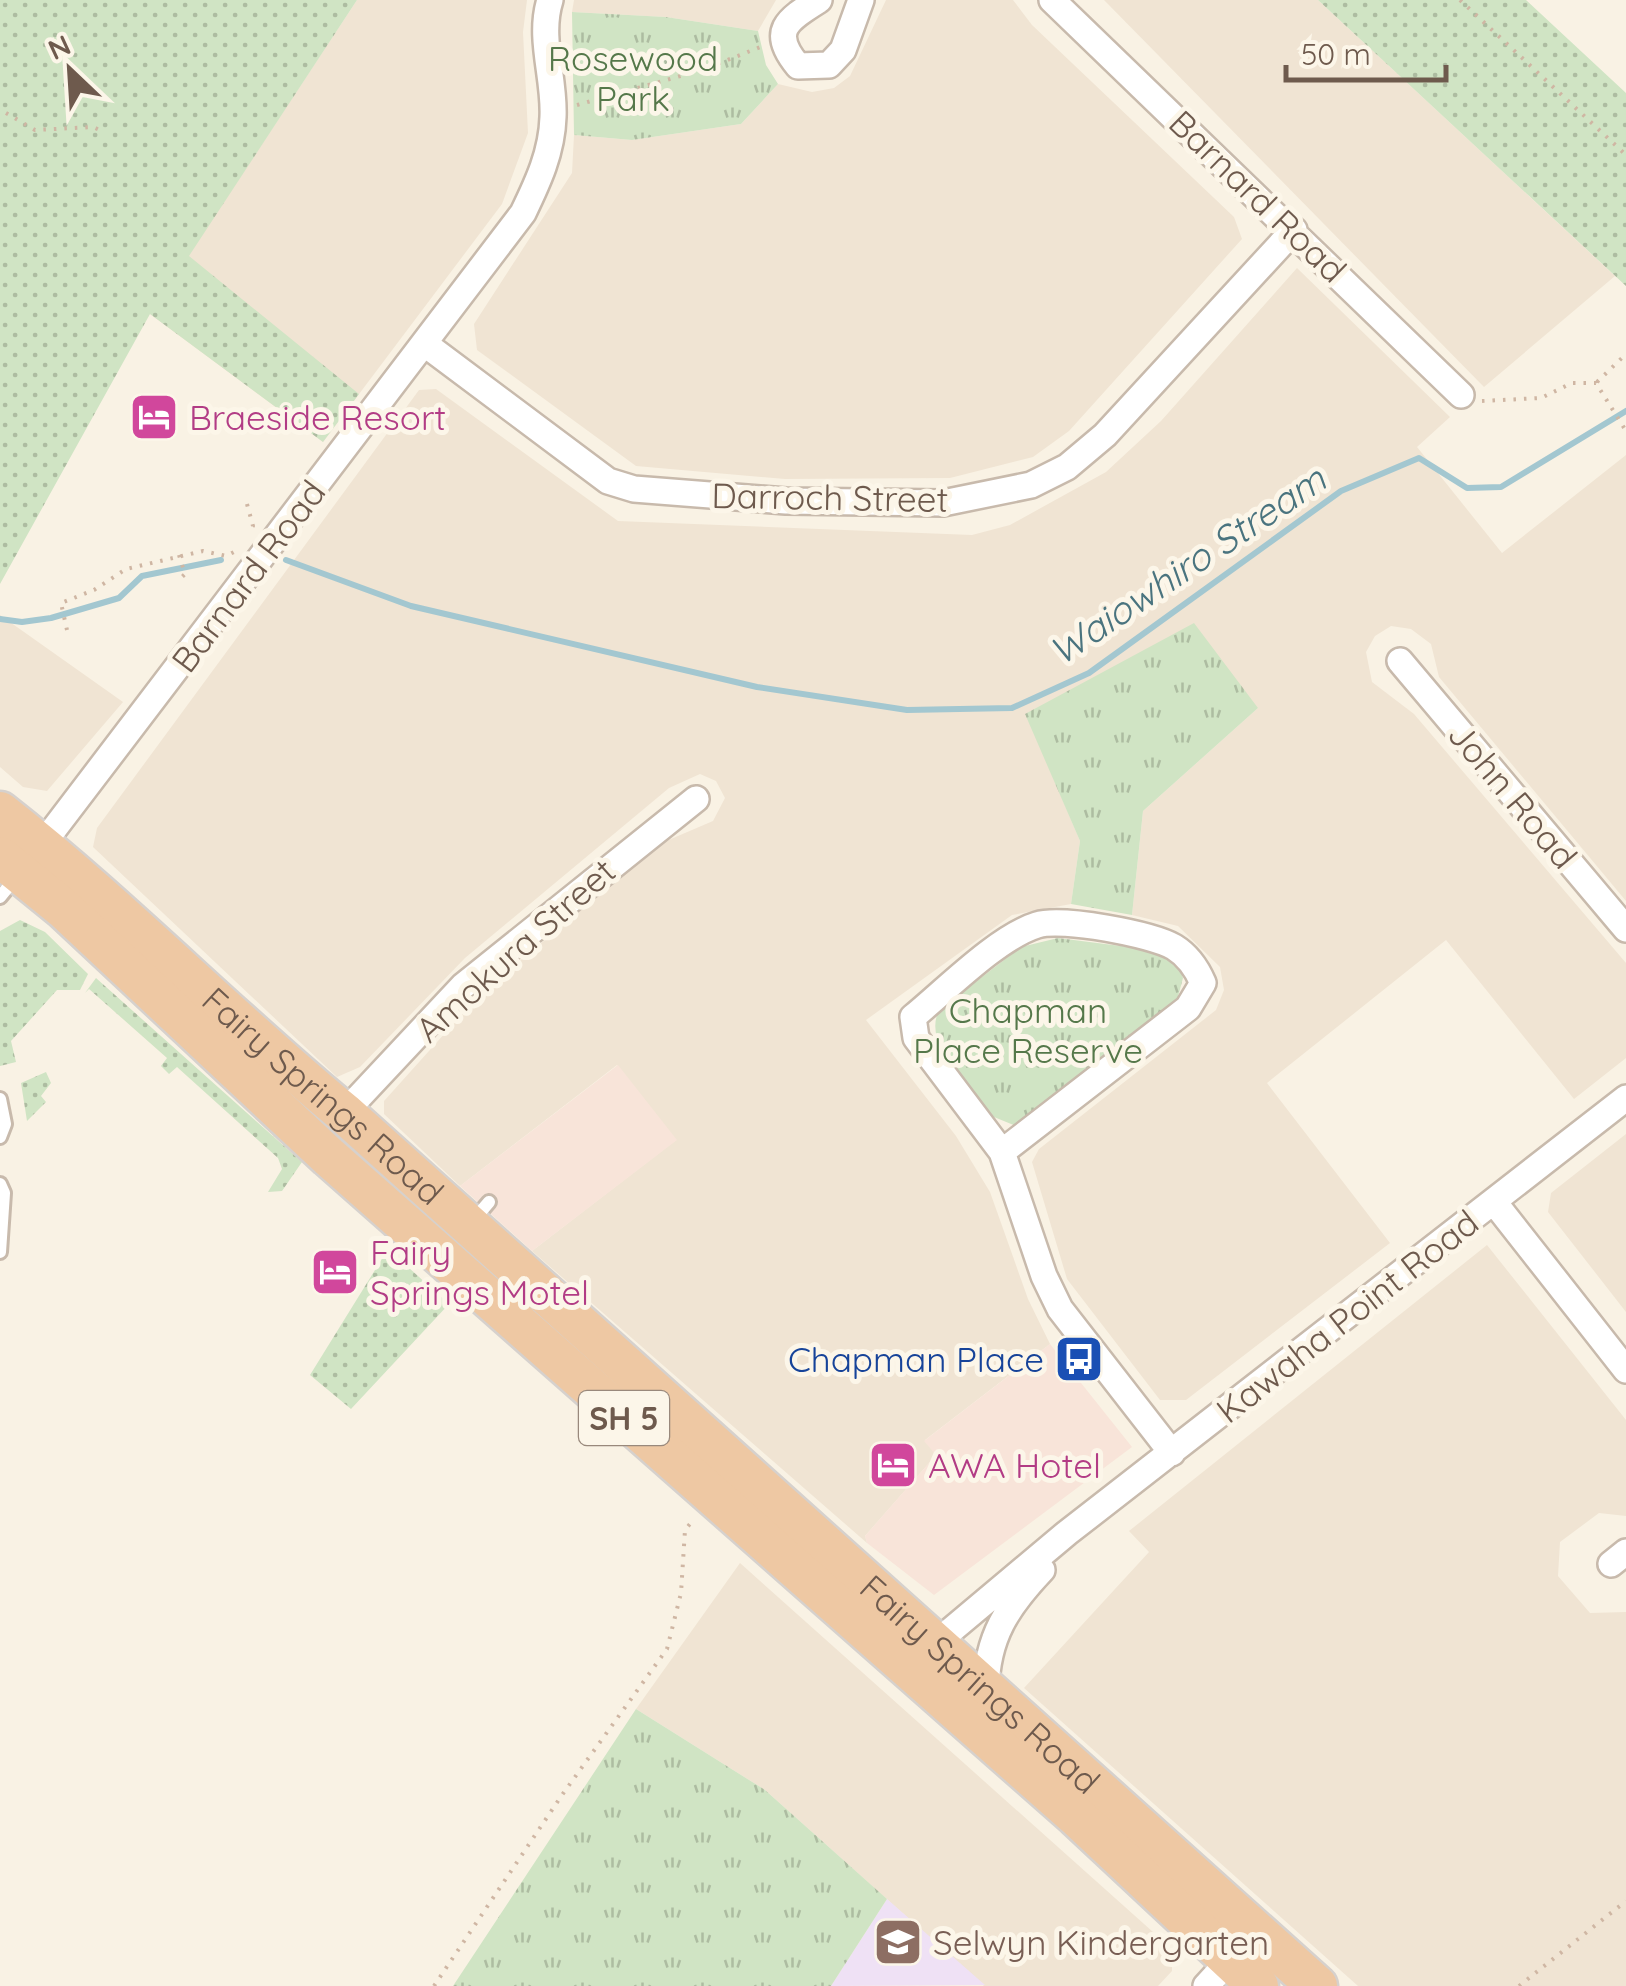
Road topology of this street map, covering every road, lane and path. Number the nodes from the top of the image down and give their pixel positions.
1 (550, 0) edge
2 (819, 0) edge
3 (861, 0) edge
4 (1052, 0) edge
5 (1460, 0) edge
6 (784, 49) junction
7 (6, 113) dead end
8 (554, 113) junction
9 (104, 132) dead end
10 (1626, 155) edge
11 (1294, 230) junction
12 (425, 344) junction
13 (1626, 354) edge
14 (1596, 383) junction
15 (1462, 394) joint
16 (1625, 429) edge
17 (247, 504) dead end
18 (179, 555) junction
19 (182, 577) dead end
20 (67, 630) dead end
21 (1400, 662) dead end
22 (696, 799) dead end
23 (0, 812) edge
24 (15, 868) edge
25 (1626, 929) edge
26 (1626, 1098) edge
27 (0, 1099) edge
28 (344, 1113) junction
29 (0, 1138) edge
30 (1002, 1152) junction
31 (0, 1184) edge
32 (1494, 1202) junction
33 (0, 1252) edge
34 (457, 1271) junction
35 (1626, 1370) edge
36 (644, 1383) junction
37 (628, 1422) junction
38 (1172, 1454) junction
39 (714, 1497) junction
40 (1067, 1533) junction
41 (922, 1656) junction
42 (986, 1688) junction
43 (1626, 1901) edge
44 (1255, 1930) junction
45 (1231, 1978) edge
46 (434, 1986) edge
47 (1318, 1986) edge
48 (1519, 1986) edge

1 - 8 street, Barnard Road
2 - 6 street
3 - 6 street
4 - 11 street, Barnard Road
5 - 10 path
6 - 8 path
7 - 9 path
8 - 12 street, Barnard Road
11 - 12 street, Darroch Street
11 - 15 street, Barnard Road
12 - 24 street, Barnard Road
13 - 14 path
14 - 15 path
14 - 16 path
17 - 18 path
18 - 19 path
18 - 20 path
21 - 25 street, John Road
22 - 28 street, Amokura Street
23 - 24 highway, Fairy Springs Road / SH 5
24 - 28 highway, Fairy Springs Road / SH 5
24 - 34 highway, Fairy Springs Road / SH 5
26 - 32 street, Kawaha Point Road
27 - 29 lane
28 - 34 highway
28 - 36 highway, Fairy Springs Road / SH 5
30 - 30 street
30 - 38 street
31 - 33 lane
32 - 35 street
32 - 38 street, Kawaha Point Road
34 - 37 highway, Fairy Springs Road / SH 5
36 - 37 highway, SH 5
36 - 41 highway, Fairy Springs Road / SH 5
37 - 39 highway, Fairy Springs Road / SH 5
38 - 40 street, Kawaha Point Road
39 - 41 highway, Fairy Springs Road / SH 5
39 - 46 path
40 - 41 street, Kawaha Point Road
40 - 42 street, Kawaha Point Road
41 - 42 highway, Fairy Springs Road / SH 5
41 - 45 highway, Fairy Springs Road / SH 5
42 - 44 highway, Fairy Springs Road / SH 5
43 - 48 path
44 - 45 street
44 - 47 highway, Fairy Springs Road / SH 5

